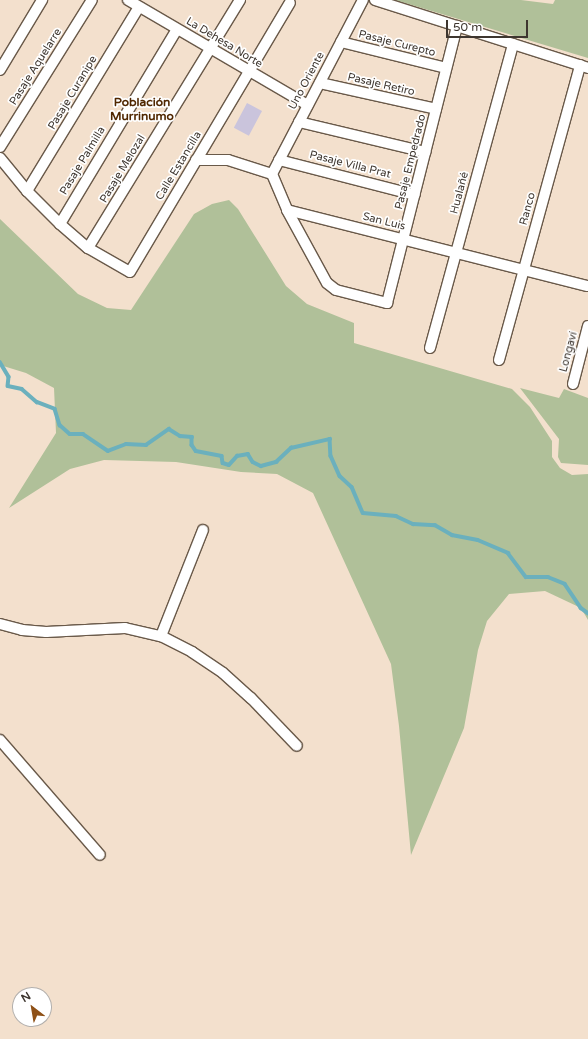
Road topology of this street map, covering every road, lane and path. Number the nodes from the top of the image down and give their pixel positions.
1 (92, 0) edge
2 (128, 0) edge
3 (240, 0) edge
4 (363, 0) edge
5 (375, 0) edge
6 (39, 1) edge
7 (290, 3) dead end
8 (140, 7) junction
9 (457, 26) junction
10 (177, 28) junction
11 (341, 42) junction
12 (513, 44) junction
13 (210, 48) junction
14 (584, 66) edge
15 (446, 68) junction
16 (0, 70) edge
17 (248, 72) junction
18 (320, 83) junction
19 (308, 105) junction
20 (436, 109) junction
21 (299, 122) junction
22 (0, 147) edge
23 (425, 152) junction
24 (0, 158) edge
25 (196, 160) junction
26 (279, 160) junction
27 (272, 174) junction
28 (27, 191) junction
29 (415, 195) junction
30 (287, 210) junction
31 (60, 224) junction
32 (403, 239) junction
33 (88, 248) junction
34 (456, 252) junction
35 (524, 269) junction
36 (588, 286) edge
37 (588, 326) edge
38 (430, 348) dead end
39 (499, 360) dead end
40 (573, 384) dead end
41 (203, 530) dead end
42 (0, 624) edge
43 (161, 636) junction
44 (0, 740) edge
45 (297, 746) dead end
46 (100, 855) dead end

1 - 22 street, Pasaje Aquelarre
2 - 8 street, La Dehesa Norte
3 - 13 street, Pasaje Melozal
4 - 11 street, Uno Oriente
5 - 9 street
6 - 16 street
7 - 17 street, Calle Estancilla
8 - 10 street, La Dehesa Norte
8 - 28 street, Pasaje Curanipe
9 - 12 street
9 - 15 street, Pasaje Empedrado
10 - 13 street, La Dehesa Norte
10 - 31 street, Pasaje Palmilla
11 - 15 street, Pasaje Curepto
11 - 18 street, Uno Oriente
12 - 14 street
12 - 34 street, Hualañé
13 - 17 street, La Dehesa Norte
13 - 33 street, Pasaje Melozal
14 - 35 street, Ranco
15 - 20 street, Pasaje Empedrado
17 - 19 street, La Dehesa Norte
17 - 25 street, Calle Estancilla
18 - 19 street, Uno Oriente
18 - 20 street, Pasaje Retiro
19 - 21 street, Uno Oriente
20 - 23 street, Pasaje Empedrado
21 - 23 street
21 - 26 street, Uno Oriente
23 - 29 street, Pasaje Empedrado
24 - 28 street
25 - 27 street
25 - 33 street, Calle Estancilla
26 - 27 street, Uno Oriente
26 - 29 street, Pasaje Villa Prat
27 - 30 street
28 - 31 street
29 - 32 street, Pasaje Empedrado
30 - 32 street, San Luis
30 - 32 street, Pasaje Empedrado
31 - 33 street
32 - 34 street, San Luis
34 - 35 street, San Luis
34 - 38 street, Hualañé
35 - 36 street, San Luis
35 - 39 street, Ranco
37 - 40 street, Longaví
41 - 43 street
42 - 43 street
43 - 45 street
44 - 46 street

